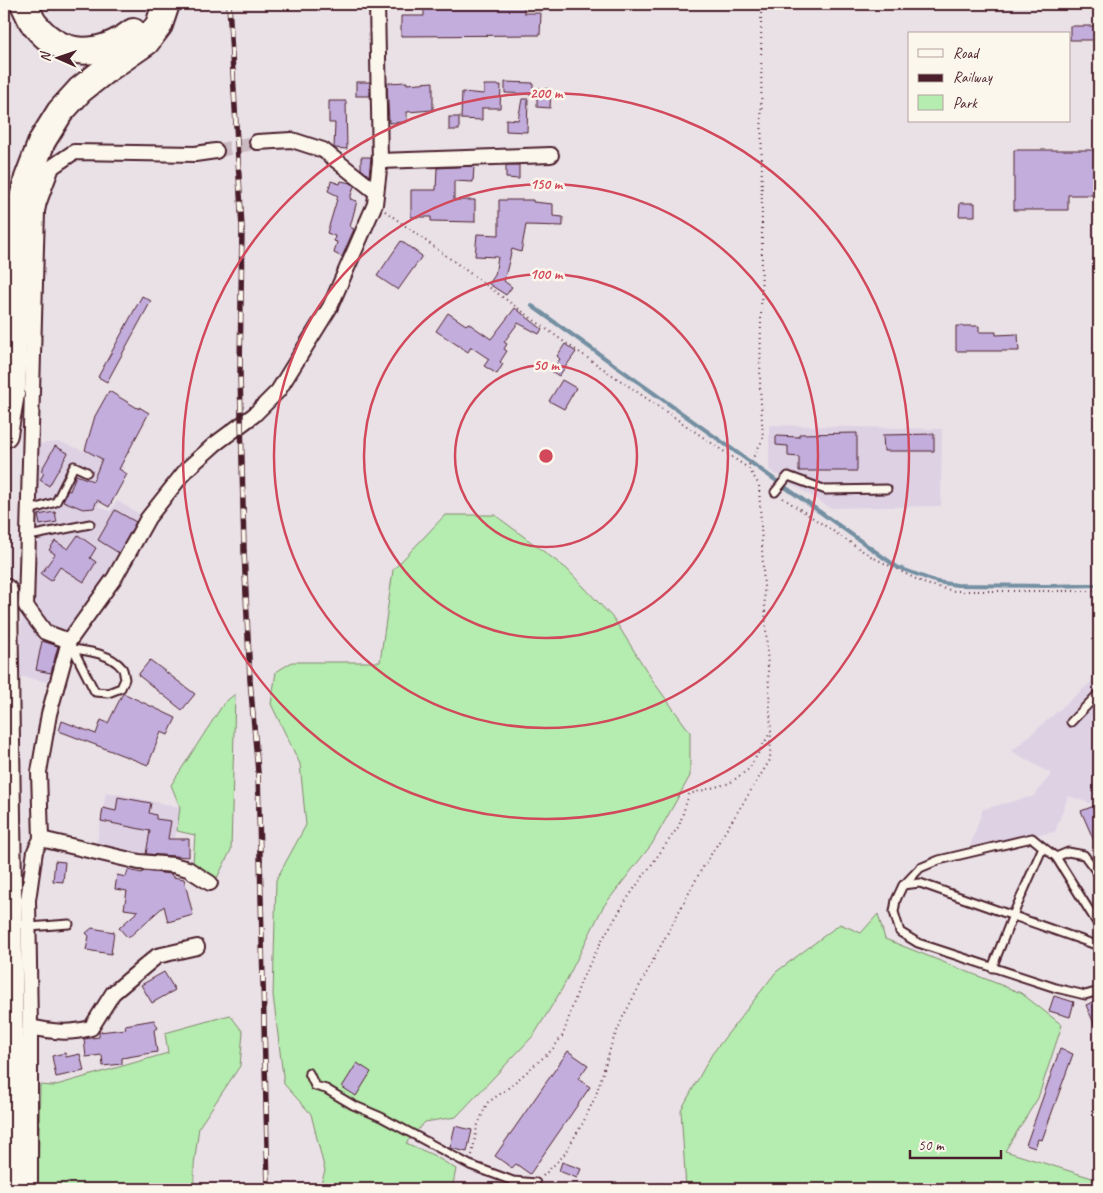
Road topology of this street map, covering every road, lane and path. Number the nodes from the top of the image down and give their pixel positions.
1 (24, 4) edge
2 (149, 4) edge
3 (166, 4) edge
4 (377, 4) edge
5 (761, 4) edge
6 (257, 142) tunnel mouth
7 (216, 151) tunnel mouth
8 (551, 155) dead end
9 (380, 161) junction
10 (376, 198) junction
11 (4, 434) edge
12 (748, 467) junction
13 (87, 472) dead end
14 (777, 489) joint
15 (887, 490) dead end
16 (30, 510) junction
17 (90, 524) dead end
18 (29, 536) junction
19 (1099, 591) edge
20 (4, 592) edge
21 (71, 645) junction
22 (1099, 693) edge
23 (1071, 722) dead end
24 (771, 731) junction
25 (41, 839) junction
26 (1044, 847) junction
27 (1056, 857) junction
28 (1099, 875) edge
29 (210, 882) dead end
30 (903, 885) junction
31 (1013, 915) junction
32 (69, 924) dead end
33 (29, 926) junction
34 (1099, 926) edge
35 (1099, 946) edge
36 (198, 947) dead end
37 (992, 968) junction
38 (1099, 991) edge
39 (30, 1027) junction
40 (309, 1073) dead end
41 (470, 1165) junction
42 (536, 1182) junction
43 (12, 1189) edge
44 (30, 1189) edge
45 (522, 1189) edge

1 - 2 highway
3 - 11 highway
4 - 9 street
5 - 12 path
6 - 10 street
7 - 16 street
8 - 9 street
9 - 10 street
10 - 12 path
10 - 21 street
12 - 24 path
13 - 16 lane
14 - 15 lane
14 - 19 path
16 - 18 street
17 - 18 lane
18 - 21 street
20 - 43 highway
21 - 21 lane
21 - 25 street
22 - 23 lane
24 - 41 path
24 - 42 path
25 - 29 street
25 - 33 street
26 - 27 lane
26 - 30 lane
26 - 31 lane
27 - 28 lane
27 - 34 lane
30 - 31 lane
30 - 37 lane
31 - 35 lane
31 - 37 lane
32 - 33 lane
33 - 39 street
36 - 39 street
37 - 38 lane
39 - 44 street
40 - 41 lane
41 - 42 lane
42 - 45 lane

